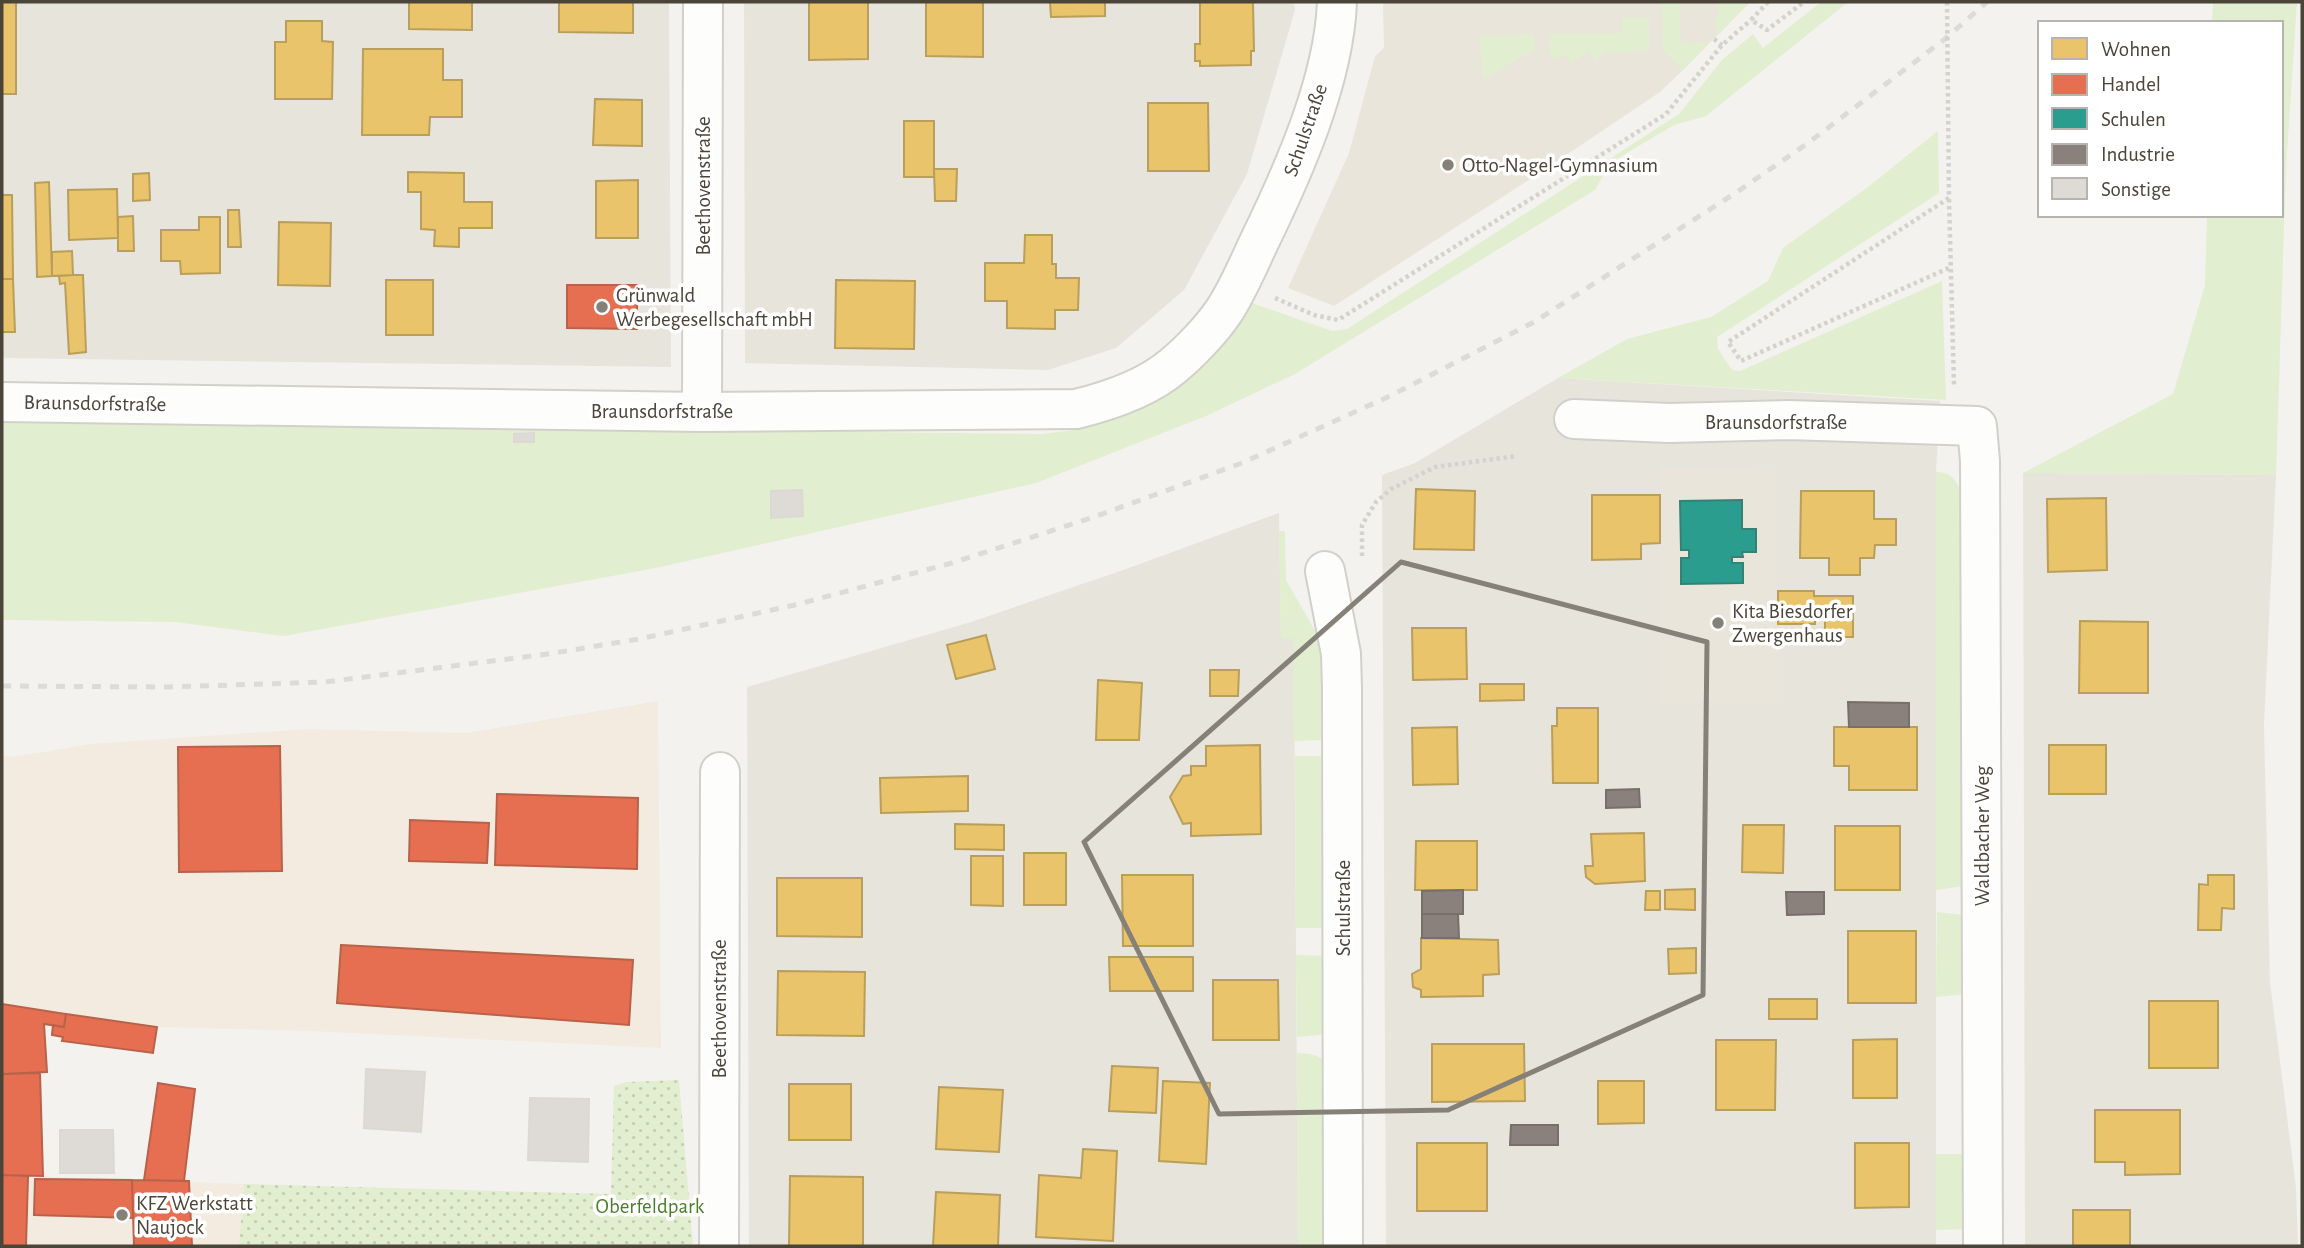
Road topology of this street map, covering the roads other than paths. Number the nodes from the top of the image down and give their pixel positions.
1 (703, 2) edge
2 (1336, 2) edge
3 (1254, 253) joint
4 (2, 402) edge
5 (702, 412) junction
6 (1574, 419) dead end
7 (1977, 426) joint
8 (1325, 571) road end
9 (720, 772) dead end
10 (719, 1246) edge
11 (1343, 1246) edge
12 (1983, 1246) edge

1 - 5 street, Beethovenstraße
2 - 3 street, Schulstraße
3 - 5 street, Braunsdorfstraße
4 - 5 street, Braunsdorfstraße
6 - 7 street, Braunsdorfstraße
7 - 12 street, Waldbacher Weg
8 - 11 street, Schulstraße
9 - 10 street, Beethovenstraße

